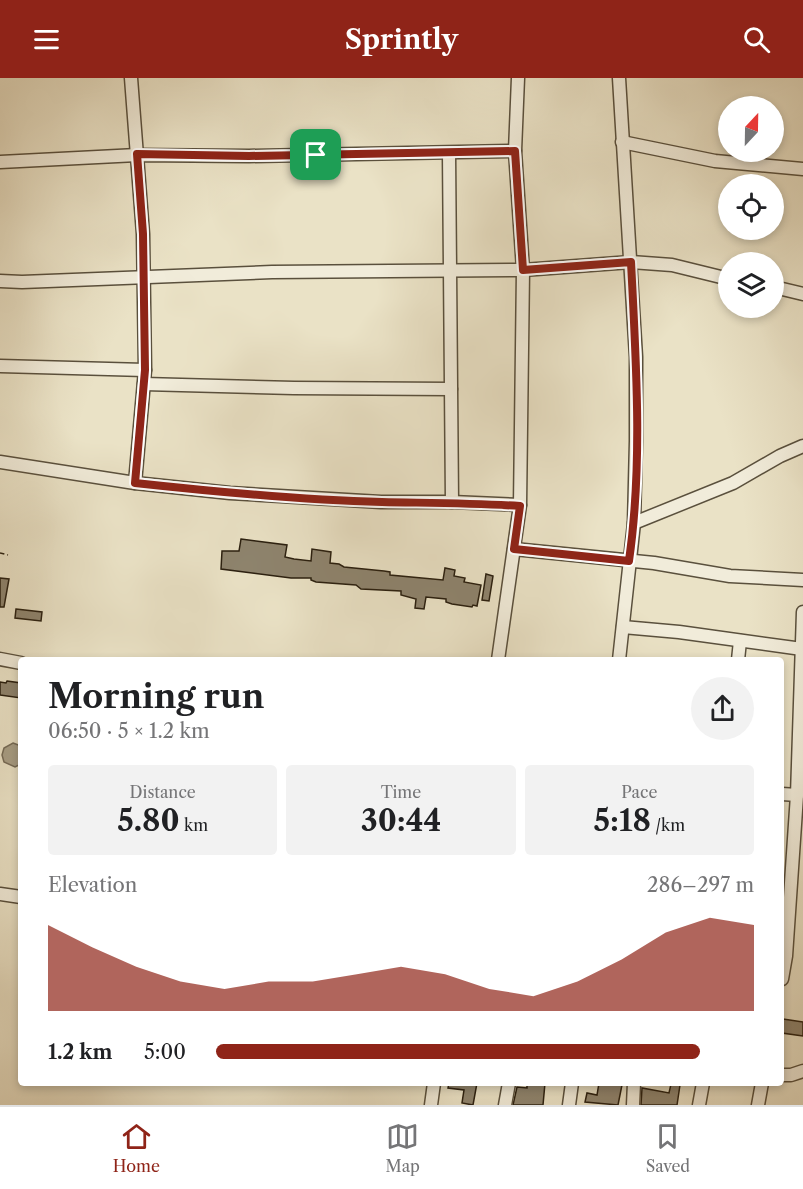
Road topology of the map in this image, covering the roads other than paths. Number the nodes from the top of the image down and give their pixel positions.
1 (131, 78) edge
2 (518, 78) edge
3 (619, 78) edge
4 (622, 142) junction
5 (515, 151) junction
6 (449, 153) junction
7 (137, 154) junction
8 (0, 162) edge
9 (803, 169) edge
10 (631, 262) junction
11 (450, 270) junction
12 (523, 270) junction
13 (718, 276) edge
14 (143, 277) junction
15 (0, 281) edge
16 (784, 289) edge
17 (803, 294) edge
18 (0, 366) edge
19 (145, 370) junction
20 (144, 384) junction
21 (451, 389) junction
22 (803, 446) edge
23 (0, 462) edge
24 (135, 483) junction
25 (452, 502) junction
26 (520, 506) junction
27 (634, 523) junction
28 (514, 549) junction
29 (629, 561) junction
30 (803, 580) edge
31 (803, 612) edge
32 (623, 627) junction
33 (740, 641) junction
34 (802, 650) edge
35 (498, 657) edge
36 (619, 657) edge
37 (738, 657) edge
38 (0, 659) edge
39 (18, 662) edge
40 (784, 794) edge
41 (797, 795) junction
42 (0, 894) edge
43 (18, 897) edge
44 (785, 914) edge
45 (784, 968) edge
46 (803, 1071) edge
47 (784, 1075) edge
48 (434, 1086) edge
49 (508, 1086) edge
50 (572, 1086) edge
51 (634, 1086) edge
52 (702, 1086) edge
53 (761, 1086) edge
54 (431, 1105) edge
55 (505, 1105) edge
56 (569, 1105) edge
57 (633, 1105) edge
58 (699, 1105) edge
59 (758, 1105) edge

1 - 7 street
2 - 5 street
3 - 4 street
4 - 9 street
4 - 10 street
5 - 6 street
5 - 12 street
6 - 7 street
6 - 11 street
7 - 8 street
7 - 14 street
10 - 12 street
10 - 13 street
10 - 27 street
11 - 12 street
11 - 14 street
11 - 21 street
12 - 26 street
14 - 15 street
14 - 19 street
16 - 17 street
18 - 19 street
19 - 20 street
20 - 21 street
20 - 24 street
21 - 25 street
22 - 27 street
23 - 24 street
24 - 25 street
25 - 26 street
26 - 28 street
27 - 29 street
28 - 29 street
28 - 35 street
29 - 30 street
29 - 32 street
31 - 34 street
32 - 33 street
32 - 36 street
33 - 34 street
33 - 37 street
34 - 41 street
38 - 39 street
40 - 41 street
41 - 44 street
42 - 43 street
44 - 45 street
46 - 47 street
48 - 54 street
49 - 55 street
50 - 56 street
51 - 57 street
52 - 58 street
53 - 59 street

